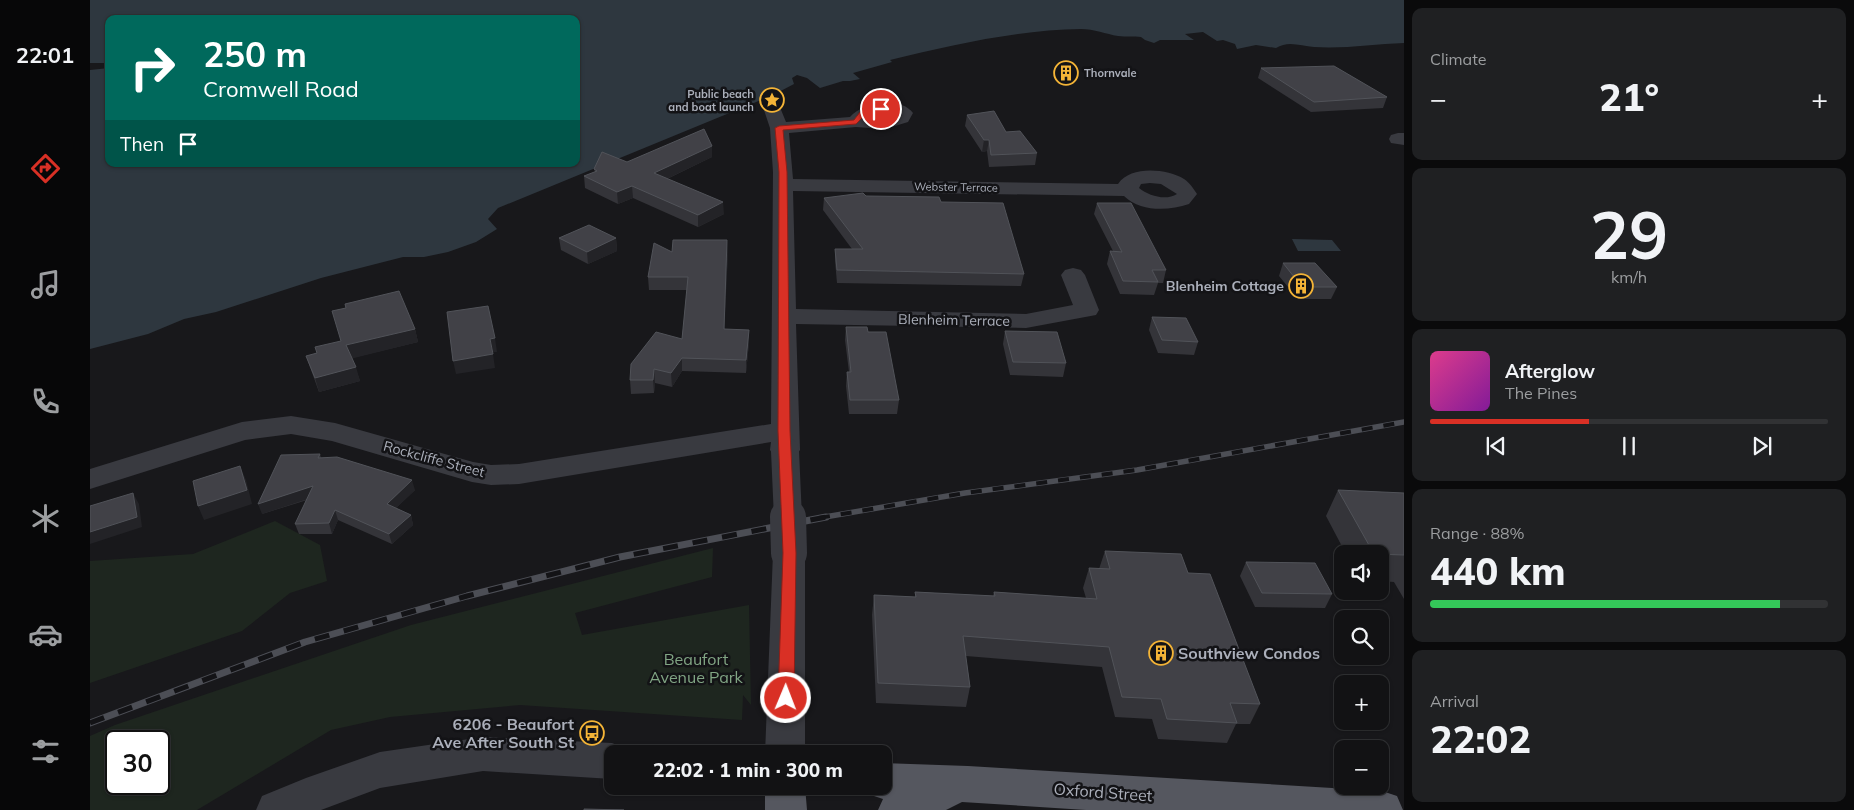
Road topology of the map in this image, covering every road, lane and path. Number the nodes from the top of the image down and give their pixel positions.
1 (771, 104) dead end
2 (856, 122) dead end
3 (779, 128) junction
4 (783, 185) junction
5 (1129, 190) dead end
6 (1074, 275) dead end
7 (784, 316) junction
8 (785, 441) junction
9 (90, 479) edge
10 (785, 745) edge
11 (604, 762) edge
12 (892, 781) edge
13 (968, 784) junction
14 (785, 795) edge
15 (277, 810) edge
16 (786, 810) edge
17 (899, 810) edge
18 (1382, 810) edge

1 - 3 street
2 - 3 street
3 - 4 street
4 - 5 street, Webster Terrace
4 - 7 street
6 - 7 street, Blenheim Terrace
7 - 8 street
8 - 9 street, Rockcliffe Street
8 - 10 street, bridge
11 - 15 street
12 - 13 main road, Oxford Street
13 - 17 main road
13 - 18 main road, Oxford Street
14 - 16 main road

